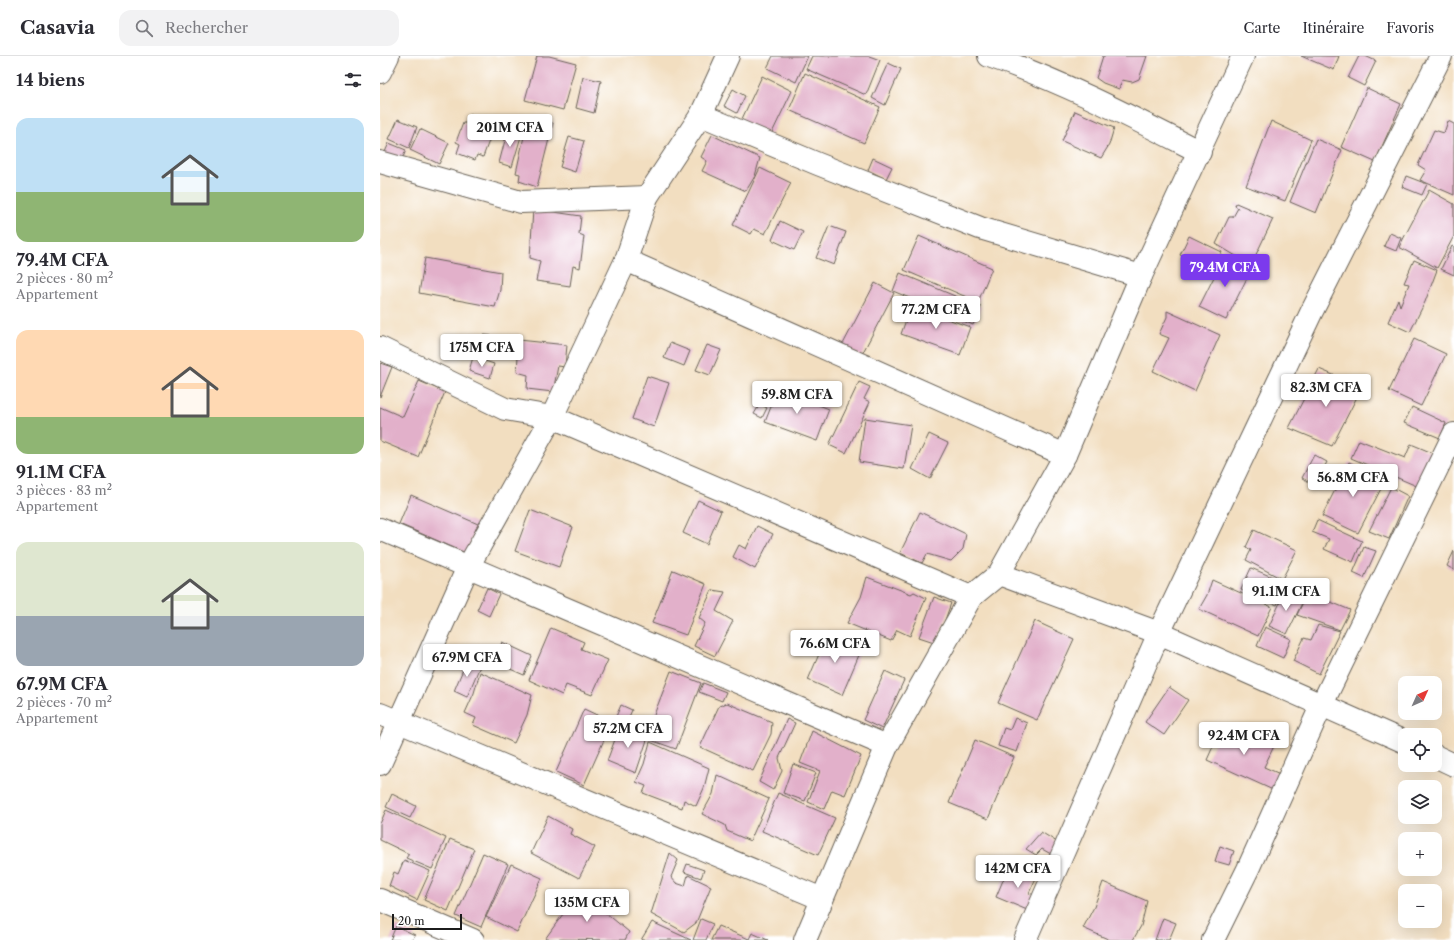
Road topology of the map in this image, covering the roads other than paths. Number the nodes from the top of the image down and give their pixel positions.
1 (388, 56) edge
2 (728, 56) edge
3 (989, 56) edge
4 (1243, 56) edge
5 (1441, 56) edge
6 (380, 72) edge
7 (701, 115) junction
8 (1200, 152) junction
9 (380, 162) edge
10 (647, 197) junction
11 (626, 260) junction
12 (1141, 276) junction
13 (380, 348) edge
14 (552, 417) junction
15 (1454, 434) edge
16 (1065, 455) junction
17 (380, 529) edge
18 (468, 568) junction
19 (999, 574) junction
20 (971, 597) junction
21 (1159, 633) junction
22 (1322, 704) junction
23 (389, 718) edge
24 (1398, 739) edge
25 (888, 746) junction
26 (1442, 759) edge
27 (380, 764) edge
28 (1454, 765) edge
29 (822, 899) junction
30 (380, 900) edge
31 (473, 940) edge
32 (805, 940) edge
33 (1025, 940) edge
34 (1213, 940) edge

1 - 6 street
2 - 7 street
3 - 8 street
4 - 8 street
5 - 21 street
7 - 10 street
7 - 12 street
8 - 12 street
9 - 10 street
10 - 11 street
11 - 14 street
11 - 16 street
12 - 16 street
13 - 14 street
14 - 18 street
14 - 20 street
15 - 22 street
16 - 19 street
17 - 18 street
18 - 23 street
18 - 25 street
19 - 20 street
19 - 21 street
20 - 25 street
21 - 22 street
21 - 33 street
22 - 24 street
22 - 34 street
23 - 27 street
23 - 29 street
25 - 29 street
26 - 28 street
29 - 32 street
30 - 31 street

